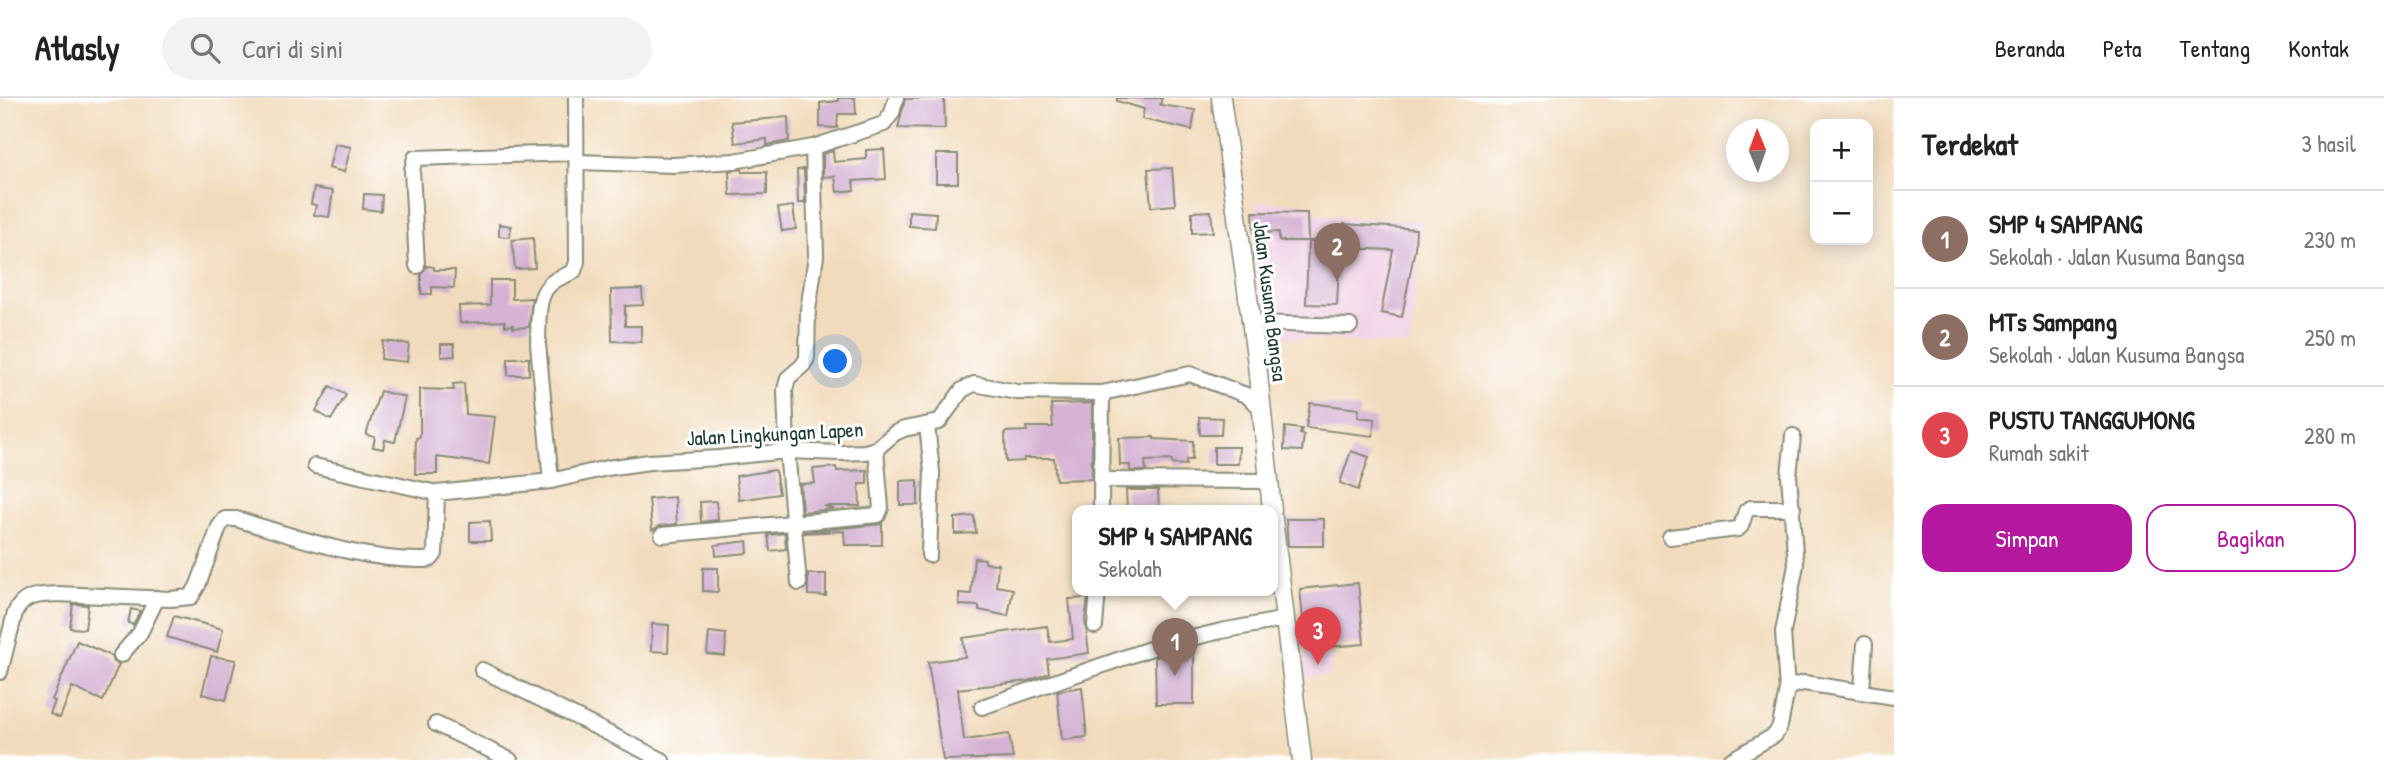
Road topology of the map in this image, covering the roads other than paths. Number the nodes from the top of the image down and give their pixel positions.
1 (576, 98) edge
2 (896, 98) edge
3 (1221, 98) edge
4 (813, 147) junction
5 (577, 158) junction
6 (417, 265) dead end
7 (1252, 323) junction
8 (1350, 326) dead end
9 (1102, 393) junction
10 (1260, 407) junction
11 (927, 425) junction
12 (1793, 436) dead end
13 (876, 449) junction
14 (787, 451) junction
15 (315, 466) dead end
16 (551, 481) junction
17 (1101, 481) junction
18 (1268, 481) junction
19 (437, 492) junction
20 (1101, 505) edge
21 (1271, 505) edge
22 (1793, 508) junction
23 (794, 521) junction
24 (662, 535) dead end
25 (1670, 537) dead end
26 (929, 555) dead end
27 (1278, 557) edge
28 (799, 583) dead end
29 (1097, 596) edge
30 (156, 598) junction
31 (1286, 619) junction
32 (1095, 625) dead end
33 (1865, 645) dead end
34 (121, 654) dead end
35 (482, 670) dead end
36 (0, 673) edge
37 (1787, 690) junction
38 (1862, 691) junction
39 (1894, 697) edge
40 (982, 707) dead end
41 (436, 724) dead end
42 (510, 760) edge
43 (662, 760) edge
44 (1302, 760) edge
45 (1731, 760) edge

1 - 5 street
2 - 4 street
3 - 7 main road, Jalan Kusuma Bangsa
4 - 5 street
4 - 14 street
5 - 6 street
5 - 16 street
7 - 8 street
7 - 10 main road, Jalan Kusuma Bangsa
9 - 10 street, Jalan Lingkungan Lapen
9 - 11 street, Jalan Lingkungan Lapen
9 - 17 street
10 - 18 main road, Jalan Kusuma Bangsa
11 - 13 street, Jalan Lingkungan Lapen
11 - 26 street
12 - 22 street
13 - 14 street, Jalan Lingkungan Lapen
13 - 23 street
14 - 16 street, Jalan Lingkungan Lapen
14 - 23 street
15 - 19 street, Jalan Lingkungan Lapen
16 - 19 street, Jalan Lingkungan Lapen
17 - 18 street
17 - 20 street
18 - 21 main road, Jalan Kusuma Bangsa
19 - 30 street
22 - 25 street
22 - 37 street
23 - 24 street
23 - 28 street
27 - 31 main road
29 - 32 street
30 - 34 street
30 - 36 street
31 - 40 street
31 - 44 main road
33 - 38 street
35 - 43 street
37 - 38 street
37 - 45 street
38 - 39 street
41 - 42 street

